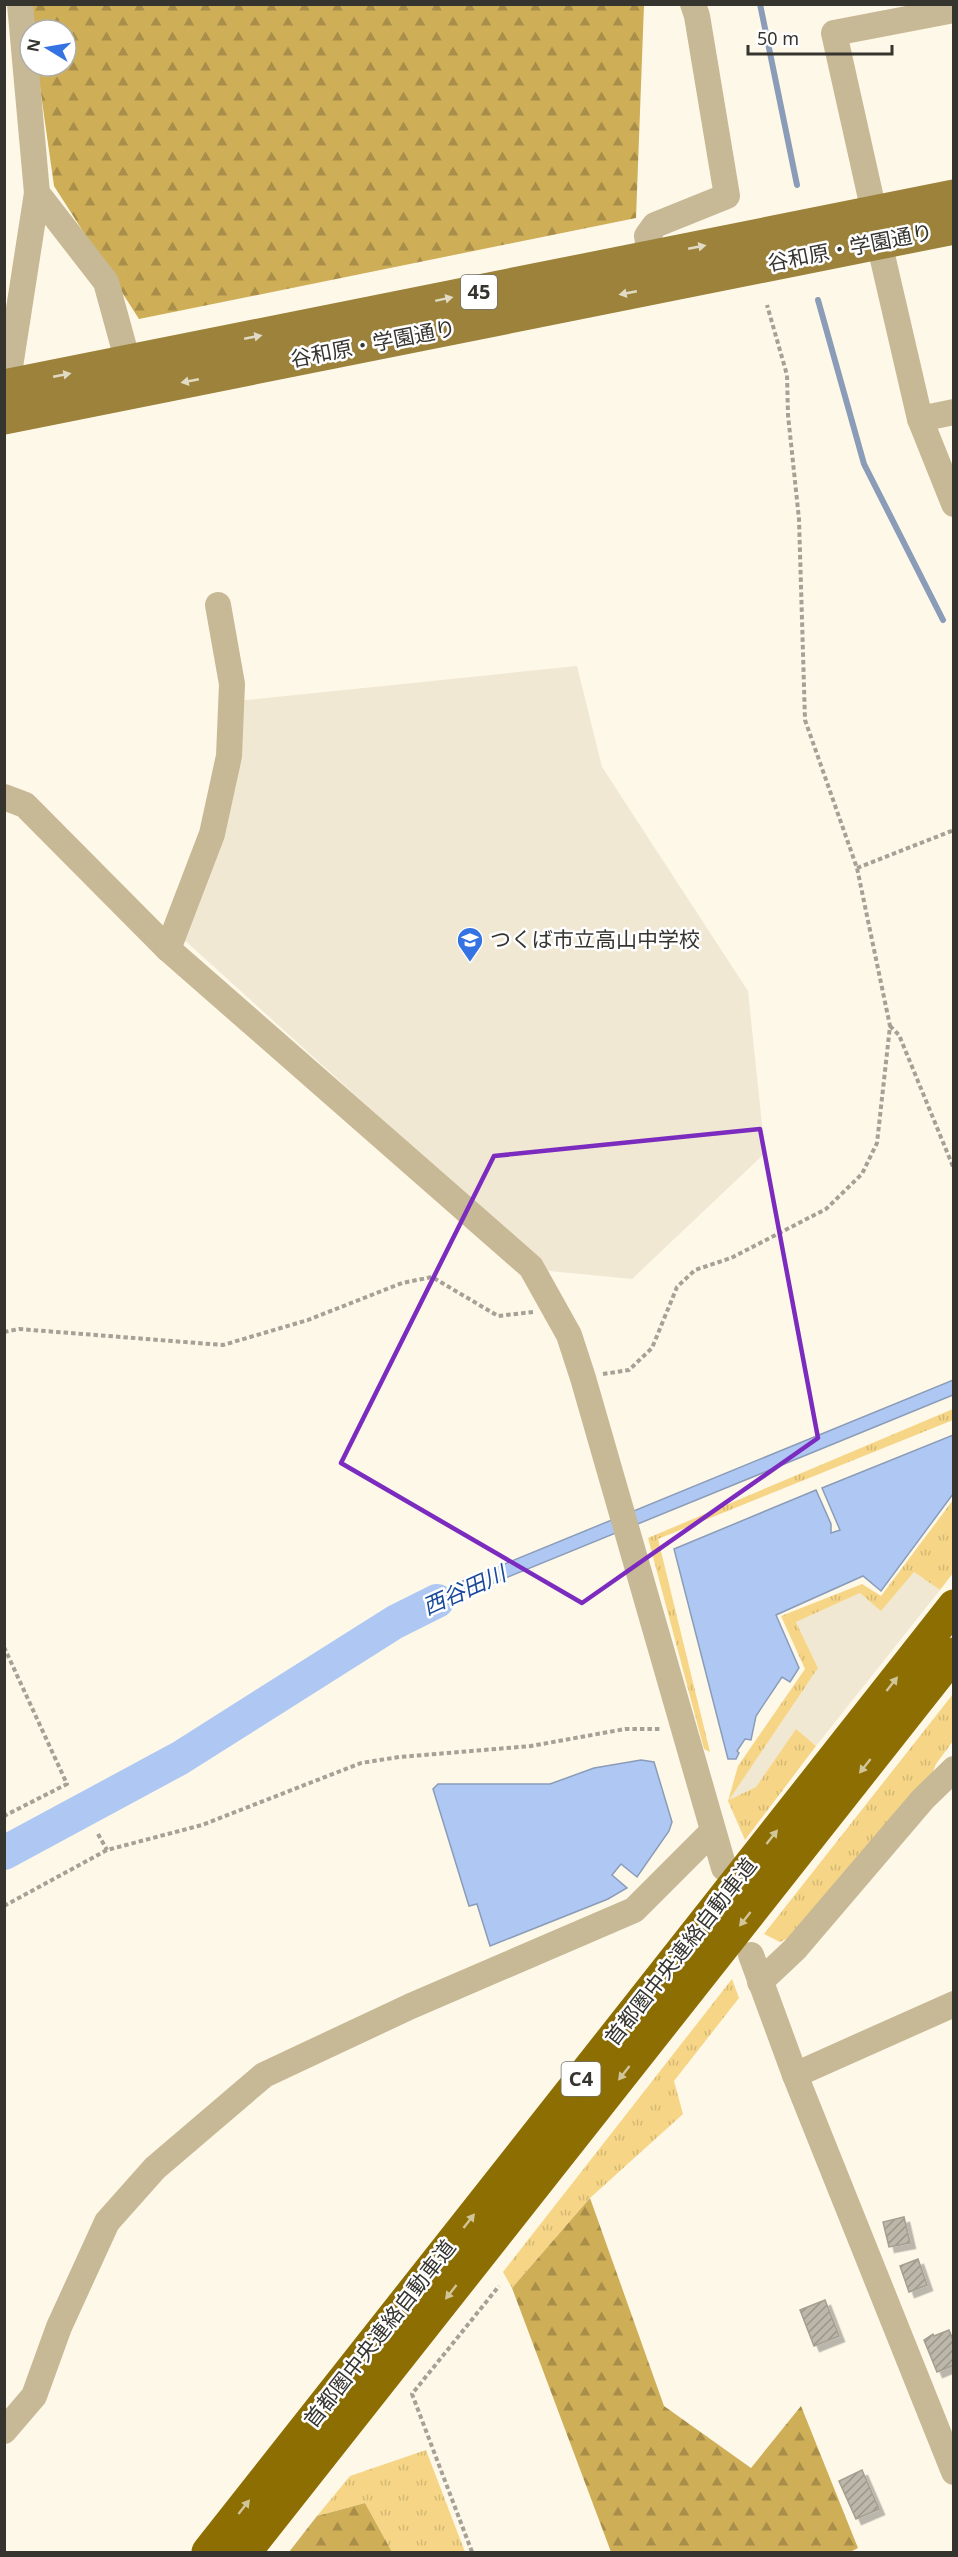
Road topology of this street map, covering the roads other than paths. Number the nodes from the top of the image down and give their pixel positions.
1 (20, 4) edge
2 (693, 4) edge
3 (954, 10) edge
4 (37, 193) junction
5 (954, 196) edge
6 (876, 227) junction
7 (954, 228) edge
8 (650, 256) junction
9 (128, 362) junction
10 (6, 386) edge
11 (954, 412) edge
12 (4, 418) edge
13 (920, 419) junction
14 (954, 504) edge
15 (218, 605) dead end
16 (4, 797) edge
17 (168, 950) junction
18 (954, 1606) edge
19 (954, 1654) edge
20 (954, 1769) edge
21 (713, 1831) junction
22 (724, 1868) dead end
23 (751, 1955) dead end
24 (760, 1982) junction
25 (954, 2004) edge
26 (795, 2075) junction
27 (4, 2431) edge
28 (954, 2472) edge
29 (208, 2553) edge
30 (245, 2553) edge

1 - 4 street
2 - 8 street
3 - 6 street
4 - 9 street
4 - 10 street
5 - 6 main road, 谷和原・学園通り / 45
6 - 7 main road, 谷和原・学園通り / 45
8 -> 6 main road, 谷和原・学園通り / 45
6 -> 12 main road, 谷和原・学園通り / 45
6 - 13 street
9 -> 8 main road, 谷和原・学園通り / 45
10 -> 9 main road, 谷和原・学園通り / 45
11 - 13 street
13 - 14 street
15 - 17 street
16 - 17 street
17 - 21 street
29 -> 18 highway, 首都圏中央連絡自動車道 / C4
19 -> 30 highway, 首都圏中央連絡自動車道 / C4
20 - 24 street
21 - 22 street
21 - 27 street
23 - 24 street
24 - 26 street
25 - 26 street
26 - 28 street

